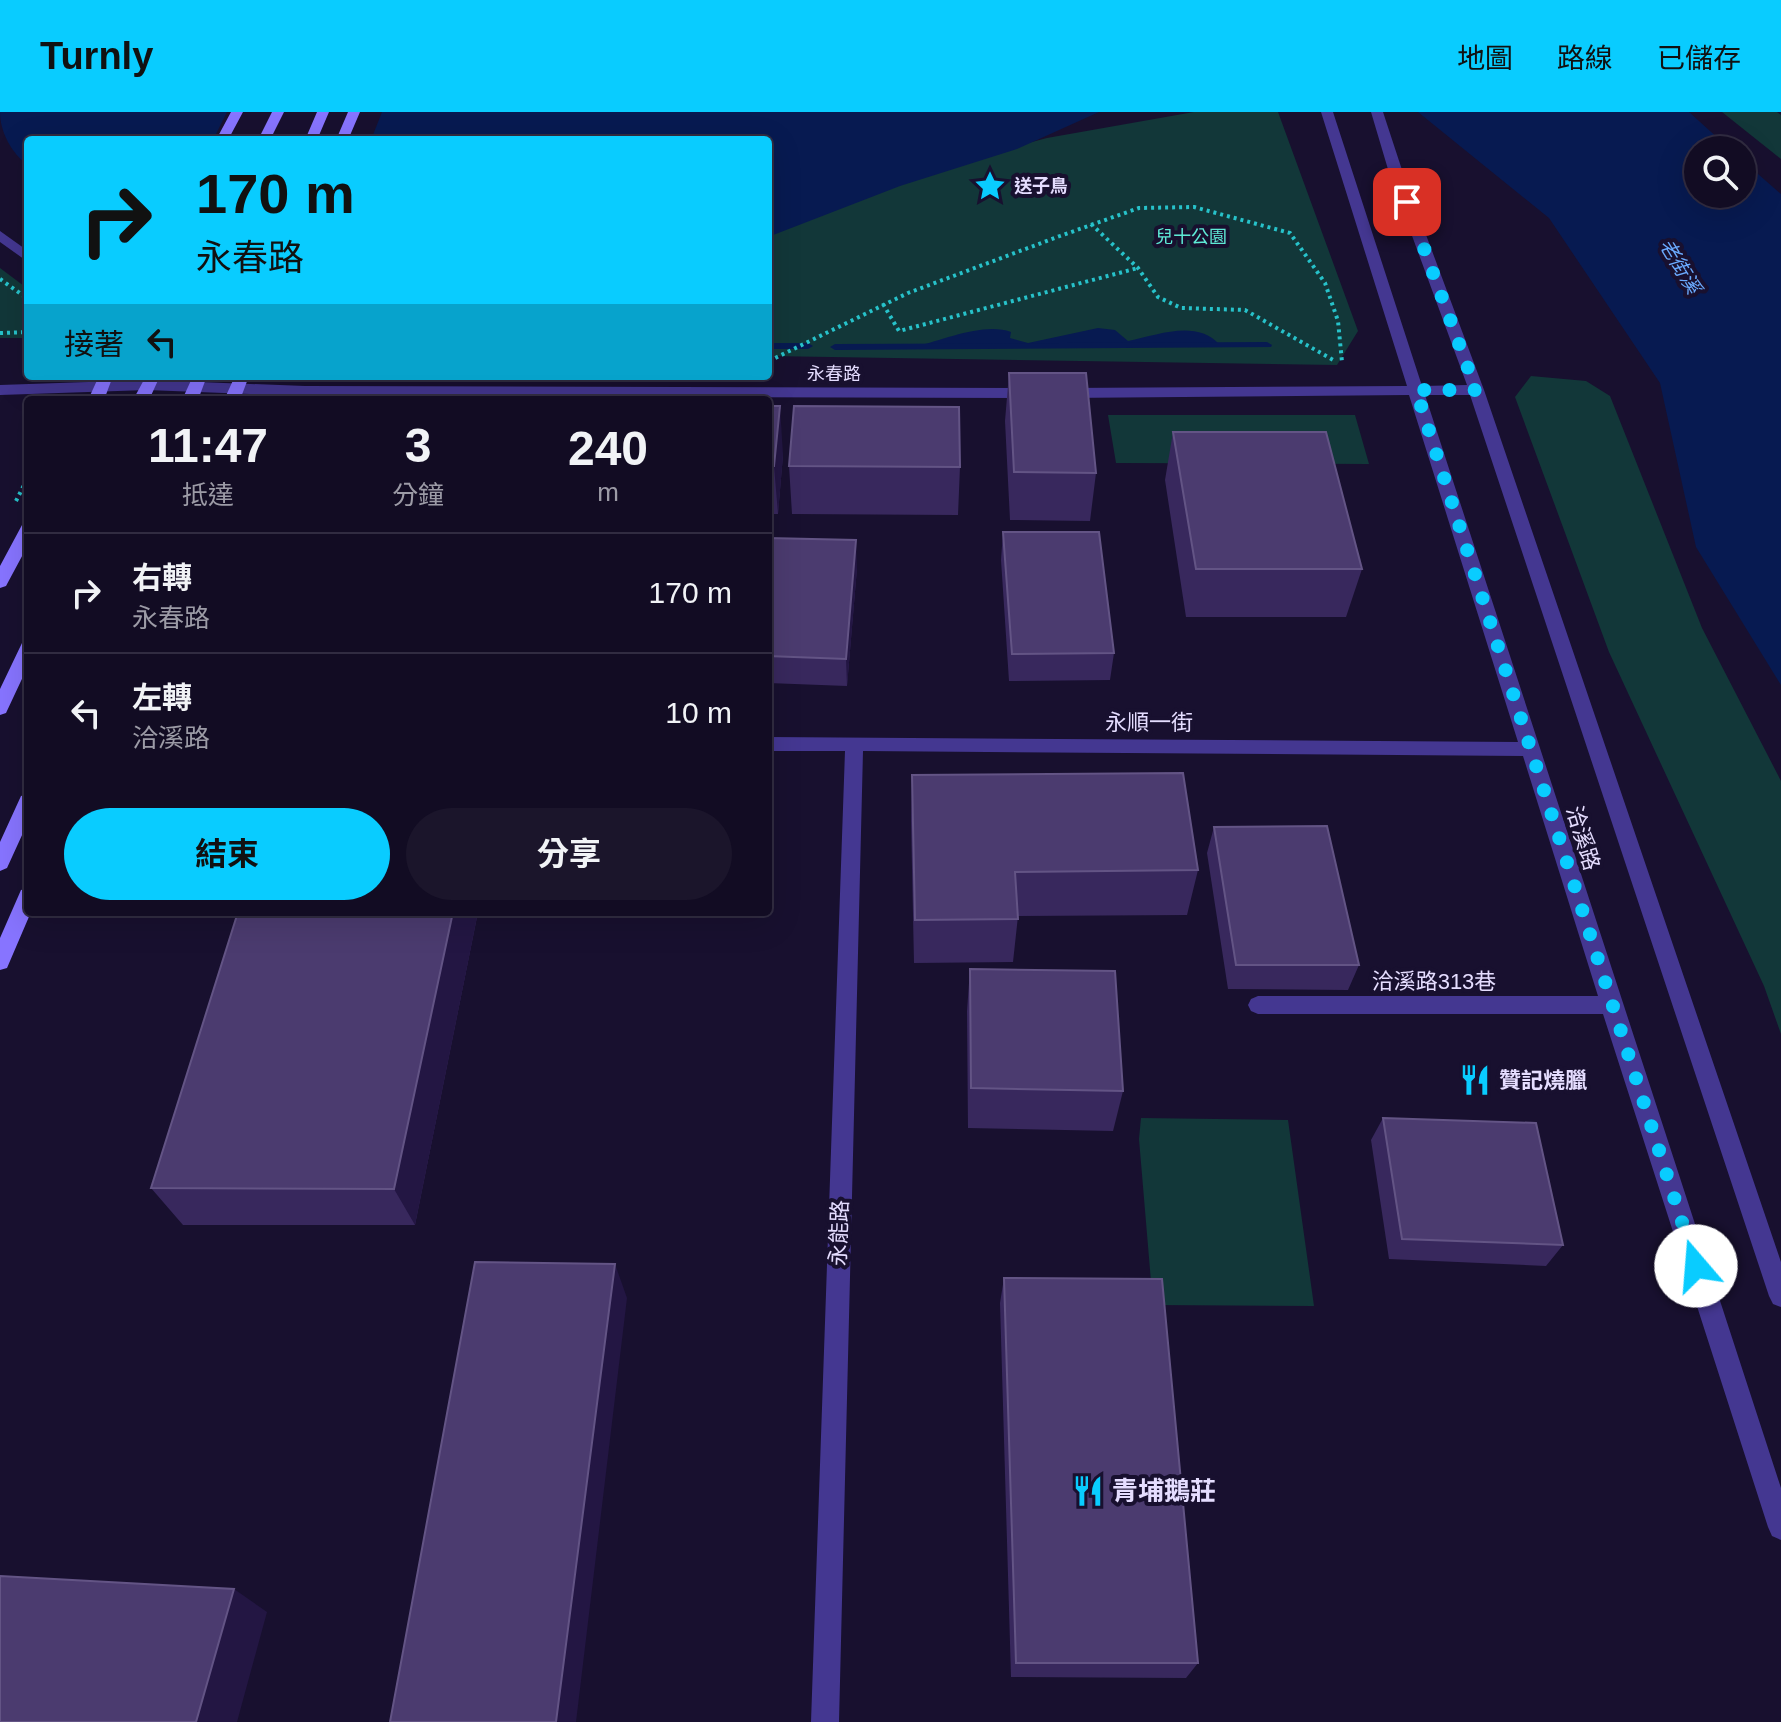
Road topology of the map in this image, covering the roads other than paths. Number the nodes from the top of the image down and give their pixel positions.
1 (237, 112) edge
2 (278, 112) edge
3 (323, 112) edge
4 (354, 112) edge
5 (1327, 112) edge
6 (1377, 112) edge
7 (224, 136) edge
8 (266, 136) edge
9 (313, 136) edge
10 (344, 136) edge
11 (0, 235) edge
12 (24, 255) edge
13 (147, 387) edge
14 (102, 388) edge
15 (195, 388) edge
16 (237, 388) edge
17 (0, 390) edge
18 (1416, 390) junction
19 (1476, 390) junction
20 (24, 537) edge
21 (0, 582) edge
22 (24, 656) edge
23 (0, 708) edge
24 (772, 744) edge
25 (854, 745) junction
26 (1530, 749) junction
27 (24, 810) edge
28 (0, 863) edge
29 (24, 905) edge
30 (0, 962) edge
31 (1258, 1005) dead end
32 (1611, 1005) junction
33 (1781, 1296) edge
34 (1781, 1527) edge
35 (825, 1722) edge

1 - 7 main road
2 - 8 main road
3 - 9 main road
4 - 10 main road
5 - 18 street, 洽溪路
6 - 19 street, 洽溪路
11 - 12 street
13 - 14 street, 永春路
13 - 15 street, 永春路
14 - 17 street, 永春路
15 - 16 street, 永春路
16 - 18 street, 永春路
18 - 19 street, 永春路
18 - 26 street, 洽溪路
19 - 33 street, 洽溪路
20 - 21 main road
22 - 23 main road
24 - 25 street, 永順一街
25 - 26 street, 永順一街
25 - 35 street, 永能路
26 - 32 street, 洽溪路
27 - 28 main road
29 - 30 main road
31 - 32 street, 洽溪路313巷
32 - 34 street, 洽溪路

